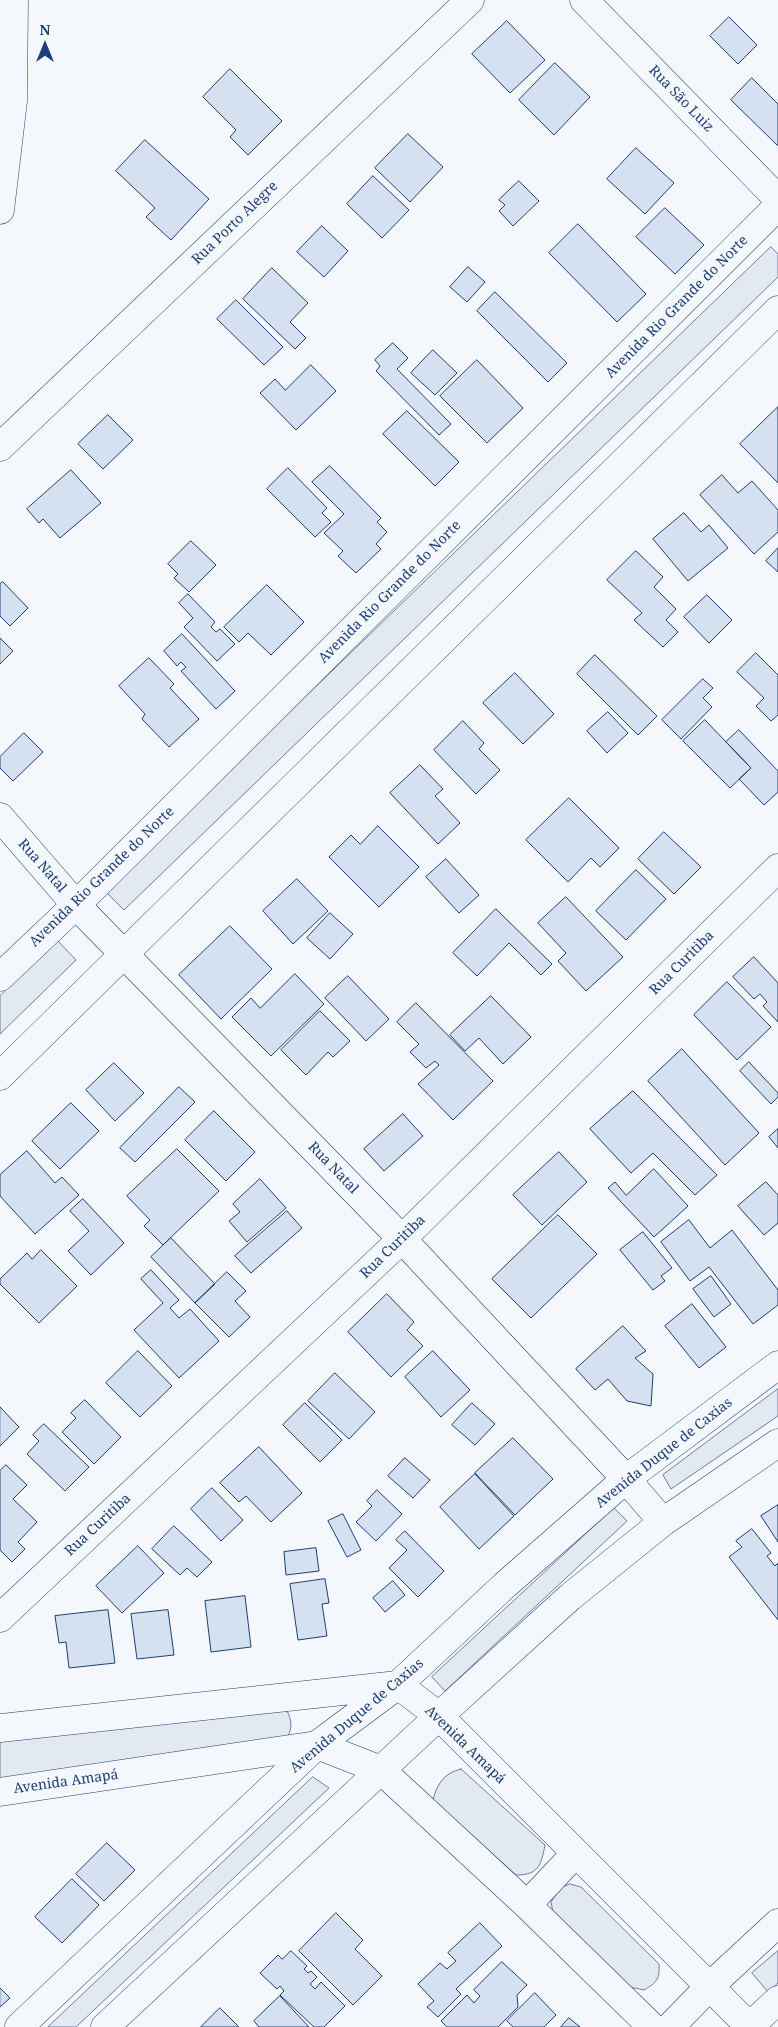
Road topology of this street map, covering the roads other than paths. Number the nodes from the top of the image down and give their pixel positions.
1 (14, 0) edge
2 (470, 0) edge
3 (584, 0) edge
4 (778, 198) edge
5 (778, 206) edge
6 (0, 210) edge
7 (778, 310) edge
8 (0, 447) edge
9 (0, 818) edge
10 (778, 868) edge
11 (76, 905) junction
12 (125, 955) junction
13 (0, 977) edge
14 (0, 1076) edge
15 (402, 1239) junction
16 (778, 1364) edge
17 (778, 1443) edge
18 (626, 1479) junction
19 (663, 1522) junction
20 (0, 1618) edge
21 (398, 1685) junction
22 (438, 1716) junction
23 (0, 1728) edge
24 (317, 1745) junction
25 (381, 1770) junction
26 (0, 1792) edge
27 (575, 1854) junction
28 (527, 1905) junction
29 (778, 1923) edge
30 (710, 1986) junction
31 (778, 2000) edge
32 (19, 2027) edge
33 (105, 2027) edge
34 (652, 2027) edge
35 (670, 2027) edge
36 (750, 2027) edge

1 - 6 street
2 - 8 street, Rua Porto Alegre
3 - 4 street, Rua São Luiz
5 - 11 street, Avenida Rio Grande do Norte
7 - 12 street
9 - 11 street, Rua Natal
10 - 15 street, Rua Curitiba
11 - 12 street, Rua Natal
11 - 13 street, Avenida Rio Grande do Norte
12 - 14 street
12 - 15 street, Rua Natal
15 - 18 street, Rua Natal
15 - 20 street, Rua Curitiba
16 - 18 street, Avenida Duque de Caxias
17 - 19 street
18 - 19 street, Rua Natal
18 - 21 street, Avenida Duque de Caxias
19 - 22 street
21 - 22 street, Avenida Amapá
21 - 23 street
21 - 24 street, Avenida Duque de Caxias
22 - 25 street
22 - 27 street, Avenida Amapá
24 - 25 street, Avenida Amapá
24 - 26 street, Avenida Amapá
24 - 32 street, Avenida Duque de Caxias
25 - 28 street, Avenida Amapá
25 - 33 street
27 - 28 street
27 - 30 street, Avenida Amapá
28 - 34 street, Avenida Amapá
29 - 30 street
30 - 35 street
30 - 36 street, Avenida Amapá
31 - 36 street

